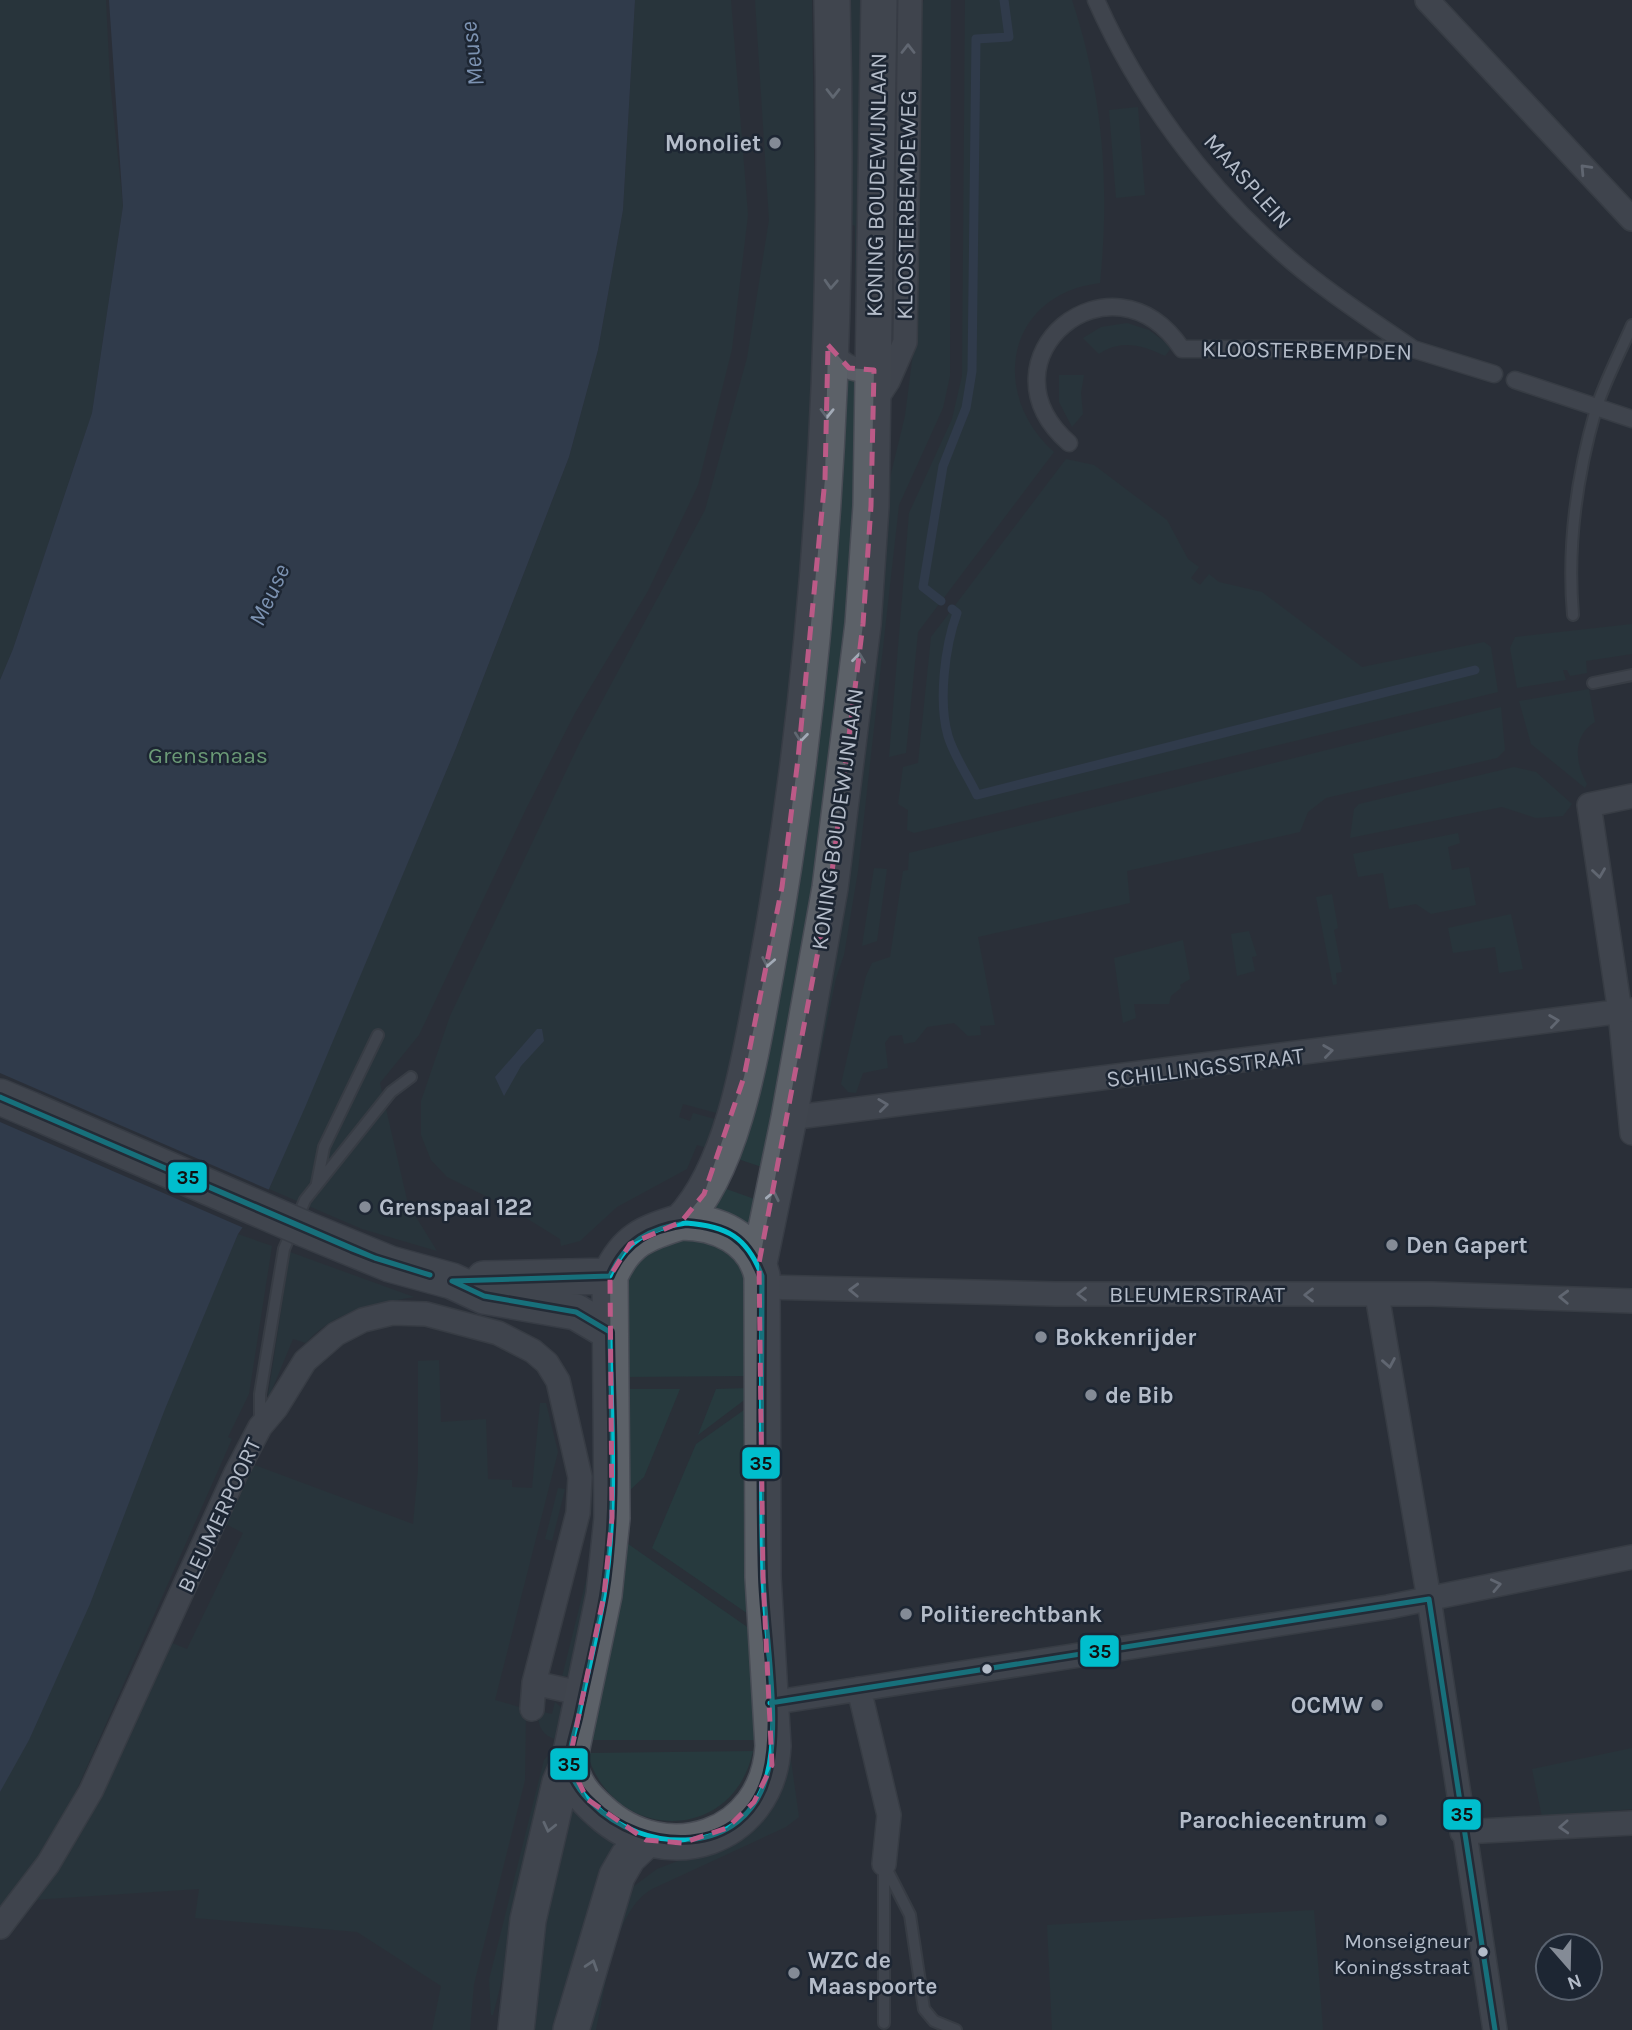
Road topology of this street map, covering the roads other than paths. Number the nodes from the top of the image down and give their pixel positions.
1 (832, 0) edge
2 (1096, 0) edge
3 (1427, 0) edge
4 (901, 1) edge
5 (1632, 219) edge
6 (1632, 326) edge
7 (828, 345) junction
8 (1413, 349) junction
9 (1494, 374) dead end
10 (882, 377) junction
11 (1515, 380) dead end
12 (1597, 407) junction
13 (1632, 419) edge
14 (1069, 443) dead end
15 (1573, 615) dead end
16 (1632, 675) edge
17 (1593, 683) dead end
18 (1632, 796) edge
19 (1626, 1011) edge
20 (378, 1035) dead end
21 (411, 1077) dead end
22 (0, 1097) edge
23 (789, 1118) junction
24 (1632, 1133) edge
25 (317, 1185) junction
26 (681, 1222) junction
27 (610, 1276) junction
28 (769, 1279) junction
29 (452, 1281) junction
30 (1377, 1295) junction
31 (1632, 1301) edge
32 (610, 1332) junction
33 (260, 1427) junction
34 (1632, 1557) edge
35 (1429, 1599) junction
36 (534, 1683) junction
37 (859, 1689) junction
38 (584, 1694) junction
39 (770, 1703) junction
40 (532, 1709) dead end
41 (569, 1762) junction
42 (1632, 1823) edge
43 (1462, 1832) junction
44 (646, 1840) junction
45 (884, 1864) junction
46 (0, 1927) edge
47 (884, 2023) dead end
48 (516, 2030) edge
49 (571, 2030) edge
50 (957, 2030) edge
51 (1495, 2030) edge

1 -> 7 main road, KONING BOUDEWIJNLAAN
2 - 8 street, MAASPLEIN
5 -> 3 street
10 -> 4 main road, KONING BOUDEWIJNLAAN
6 - 12 lane
7 - 10 street
7 -> 26 main road, KONING BOUDEWIJNLAAN
8 - 9 street, KLOOSTERBEMPDEN
8 - 14 street, KLOOSTERBEMPDEN
23 -> 10 main road, KONING BOUDEWIJNLAAN
11 - 12 street
12 - 13 street
12 - 15 lane
16 - 17 lane
18 -> 19 street
23 -> 19 street, SCHILLINGSSTRAAT
19 - 24 street
20 - 25 lane
21 - 25 lane
22 - 29 main road, bridge
28 -> 23 main road, KONING BOUDEWIJNLAAN
25 - 33 lane
26 - 27 main road
26 - 28 main road
27 - 29 main road
27 - 32 main road
30 -> 28 street, BLEUMERSTRAAT
28 - 39 main road, KONING BOUDEWIJNLAAN
29 - 32 main road
31 -> 30 street, BLEUMERSTRAAT
30 -> 35 street
32 - 38 main road
33 - 36 street, BLEUMERPOORT
33 - 46 street, BLEUMERPOORT
35 -> 34 street
35 - 37 street
35 - 43 street
36 - 38 street
36 - 40 street, BLEUMERPOORT
37 - 39 street
37 - 45 street
38 - 41 main road
39 - 44 main road, KONING BOUDEWIJNLAAN
41 - 44 main road
41 -> 48 main road
42 -> 43 street
43 - 51 street
49 -> 44 main road
45 - 47 lane
45 - 50 lane

